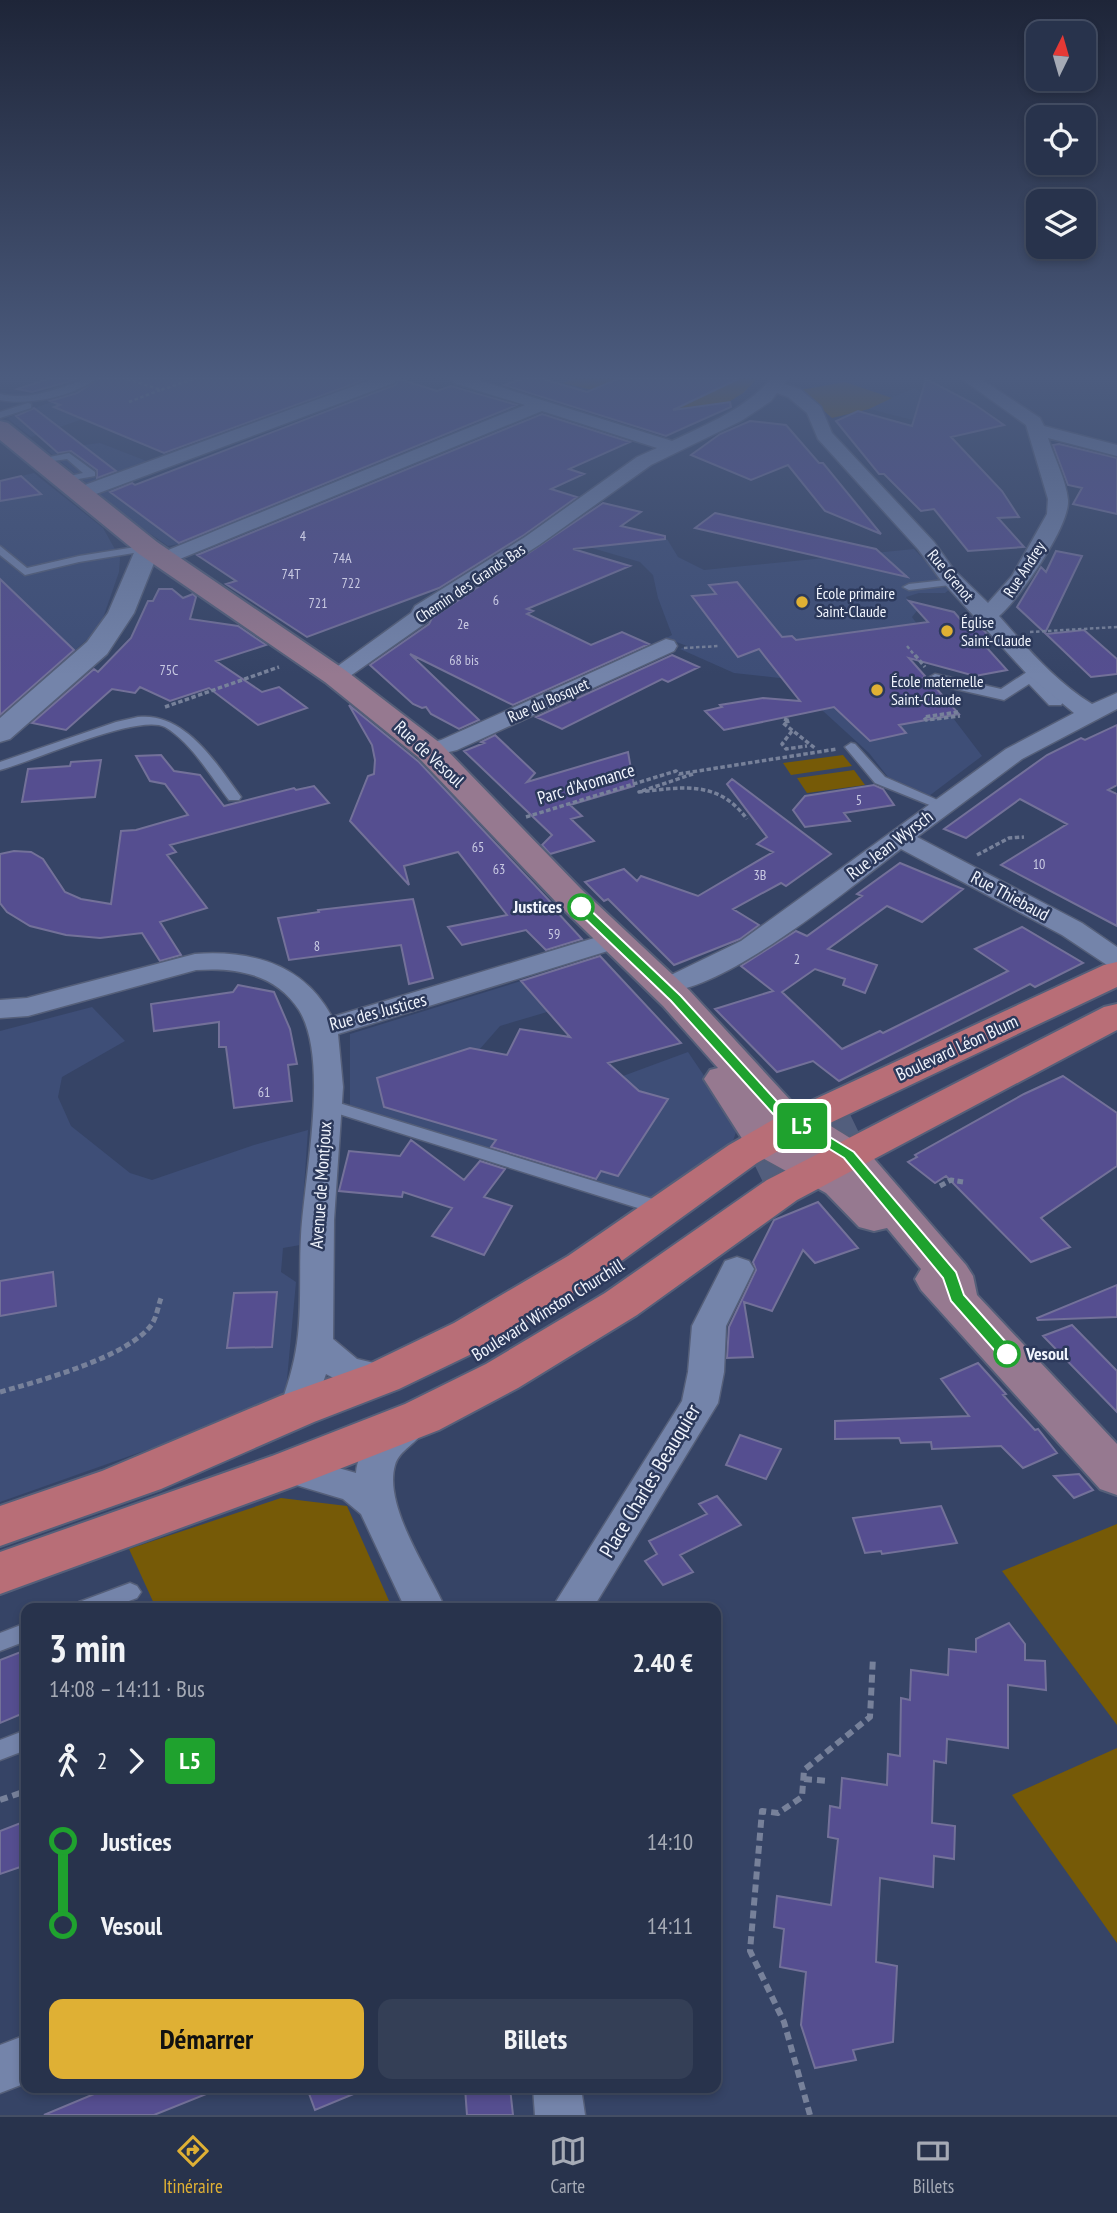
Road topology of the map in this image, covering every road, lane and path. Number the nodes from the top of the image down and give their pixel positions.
1 (62, 478) edge
2 (97, 478) edge
3 (353, 478) edge
4 (621, 478) edge
5 (864, 478) edge
6 (1051, 478) edge
7 (73, 486) junction
8 (0, 549) edge
9 (151, 557) junction
10 (954, 582) junction
11 (909, 587) dead end
12 (987, 614) junction
13 (1117, 627) edge
14 (1030, 632) dead end
15 (666, 646) dead end
16 (719, 646) dead end
17 (907, 646) dead end
18 (691, 649) dead end
19 (286, 664) dead end
20 (335, 676) junction
21 (935, 679) joint
22 (1117, 700) edge
23 (1055, 701) dead end
24 (1090, 713) junction
25 (959, 714) joint
26 (784, 719) dead end
27 (136, 721) junction
28 (792, 731) junction
29 (0, 733) edge
30 (808, 746) junction
31 (852, 747) dead end
32 (429, 750) junction
33 (0, 766) edge
34 (693, 774) dead end
35 (234, 797) dead end
36 (942, 805) junction
37 (747, 819) dead end
38 (501, 825) junction
39 (1024, 837) dead end
40 (900, 838) junction
41 (976, 856) dead end
42 (614, 940) junction
43 (1117, 958) edge
44 (1117, 972) edge
45 (669, 992) junction
46 (1117, 994) edge
47 (0, 1009) edge
48 (1117, 1015) edge
49 (323, 1029) junction
50 (326, 1104) junction
51 (773, 1146) junction
52 (842, 1158) junction
53 (963, 1182) dead end
54 (940, 1186) dead end
55 (663, 1210) junction
56 (737, 1269) dead end
57 (161, 1298) dead end
58 (315, 1342) junction
59 (383, 1377) junction
60 (0, 1392) edge
61 (311, 1416) junction
62 (422, 1417) junction
63 (289, 1469) junction
64 (1117, 1476) edge
65 (376, 1504) junction
66 (0, 1526) edge
67 (0, 1553) edge
68 (0, 1573) edge
69 (130, 1592) dead end
70 (100, 1603) edge
71 (423, 1603) edge
72 (575, 1603) edge
73 (21, 1634) edge
74 (0, 1642) edge
75 (873, 1657) dead end
76 (21, 1742) edge
77 (0, 1750) edge
78 (804, 1779) junction
79 (829, 1782) dead end
80 (21, 1792) edge
81 (0, 1800) edge
82 (21, 2061) edge
83 (0, 2069) edge
84 (558, 2093) edge
85 (560, 2115) edge
86 (810, 2115) edge

1 - 7 main road, Rue de Vesoul
2 - 7 street
3 - 9 street
4 - 20 street, Chemin des Grands Bas
5 - 10 street, Rue Grenot
6 - 12 street, Rue Andrey
7 - 9 main road, Rue de Vesoul
8 - 9 lane
9 - 20 main road, Rue de Vesoul
9 - 29 street
10 - 11 lane
10 - 12 street, Rue Grenot
12 - 24 street
13 - 14 path
15 - 32 street, Rue du Bosquet
16 - 18 path
17 - 21 path
19 - 27 path
20 - 32 main road, Rue de Vesoul
21 - 23 street
22 - 24 street, Rue Jean Wyrsch
24 - 36 street, Rue Jean Wyrsch
25 - 25 path
26 - 28 path
27 - 33 lane
27 - 35 lane
28 - 30 path
28 - 30 path
30 - 38 path, Parc d'Aromance
31 - 36 lane
32 - 38 main road, Rue de Vesoul
34 - 37 path
36 - 40 street, Rue Jean Wyrsch
38 - 42 main road, Rue de Vesoul
39 - 41 path
40 - 43 street, Rue Thiebaud
40 - 45 street, Rue Jean Wyrsch
42 - 45 main road, Rue de Vesoul
42 - 49 street, Rue des Justices
44 - 51 main road, Boulevard Léon Blum
45 - 51 main road, Rue de Vesoul
46 - 52 main road, Boulevard Léon Blum
47 - 49 street, Rue des Justices
48 - 52 main road
49 - 50 street, Avenue de Montjoux
50 - 55 lane
50 - 58 street, Avenue de Montjoux
51 - 52 main road, Rue de Vesoul
51 - 55 main road
51 - 61 main road, Boulevard Winston Churchill
52 - 62 main road
52 - 64 main road, Rue de Vesoul
53 - 54 path
55 - 59 main road
56 - 72 street, Place Charles Beauquier
57 - 60 path
58 - 59 street
58 - 61 street, Avenue de Montjoux
59 - 61 main road
61 - 66 main road
61 - 67 main road
62 - 63 main road
62 - 65 street
63 - 65 street
63 - 68 main road
65 - 71 street
69 - 70 lane
73 - 74 lane
75 - 78 path
76 - 77 lane
78 - 79 path
78 - 86 path
80 - 81 path
82 - 83 street
84 - 85 street

